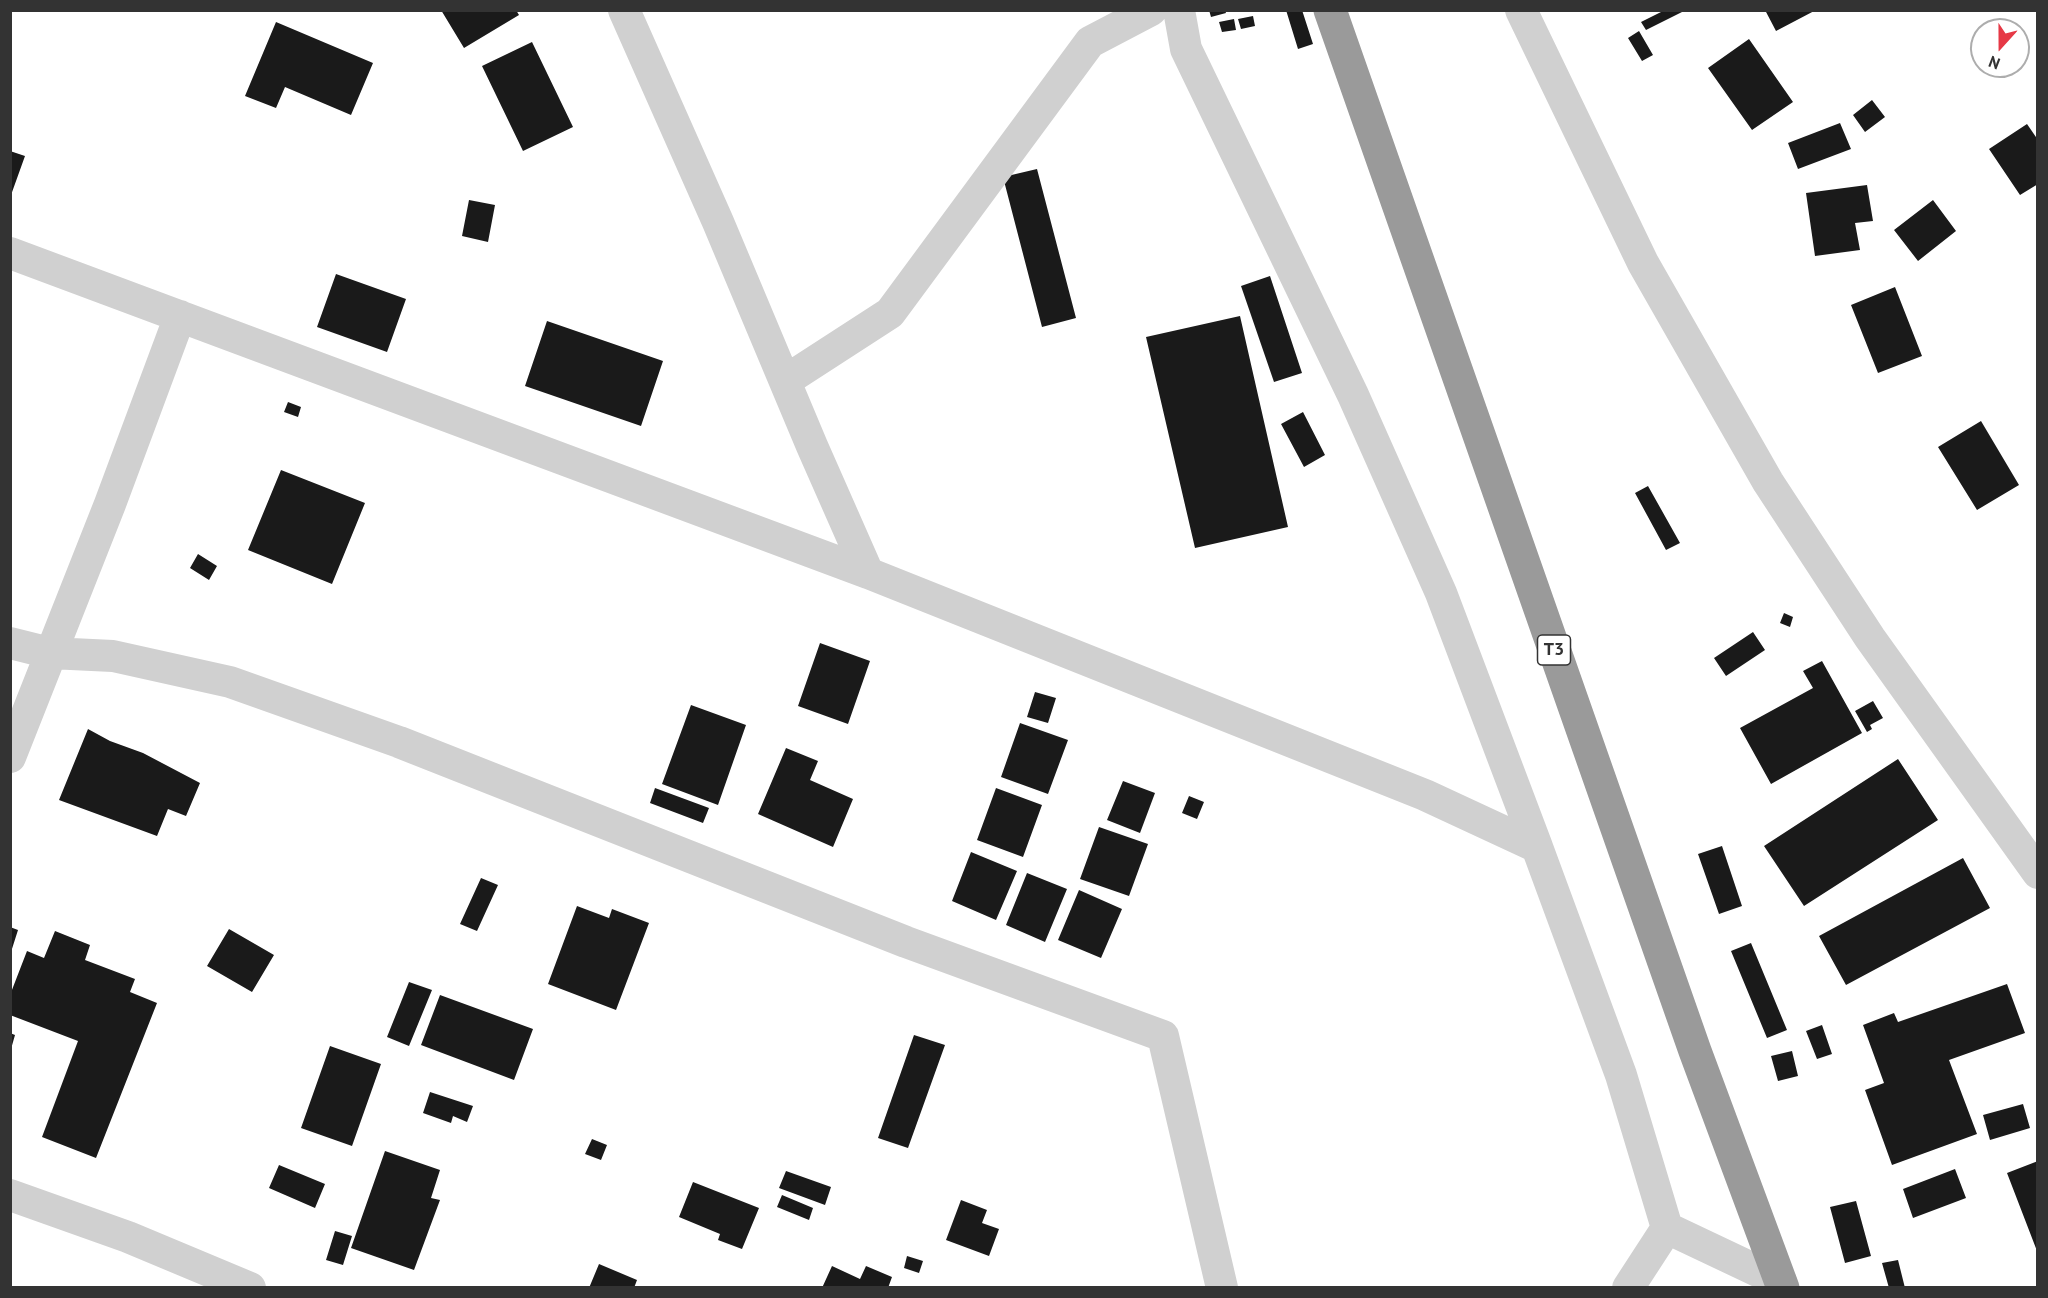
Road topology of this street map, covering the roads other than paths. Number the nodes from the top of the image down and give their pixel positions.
1 (624, 10) edge
2 (1151, 10) edge
3 (1179, 10) edge
4 (1330, 10) edge
5 (1521, 10) edge
6 (10, 253) edge
7 (180, 316) junction
8 (785, 381) junction
9 (868, 573) junction
10 (10, 643) edge
11 (50, 653) junction
12 (10, 757) edge
13 (1537, 847) junction
14 (2037, 873) edge
15 (10, 1195) edge
16 (1667, 1228) junction
17 (1722, 1255) junction
18 (1782, 1285) edge
19 (250, 1287) edge
20 (1222, 1287) edge
21 (1628, 1287) edge
22 (1731, 1287) edge

1 - 8 street
2 - 8 street
3 - 13 street
4 - 18 highway, T3
5 - 14 street
6 - 7 street
7 - 9 street
7 - 11 street
8 - 9 street
9 - 13 street
10 - 11 street
11 - 12 street
11 - 20 street
13 - 16 street
15 - 19 street
16 - 17 street
16 - 21 street
17 - 18 street
17 - 22 street

